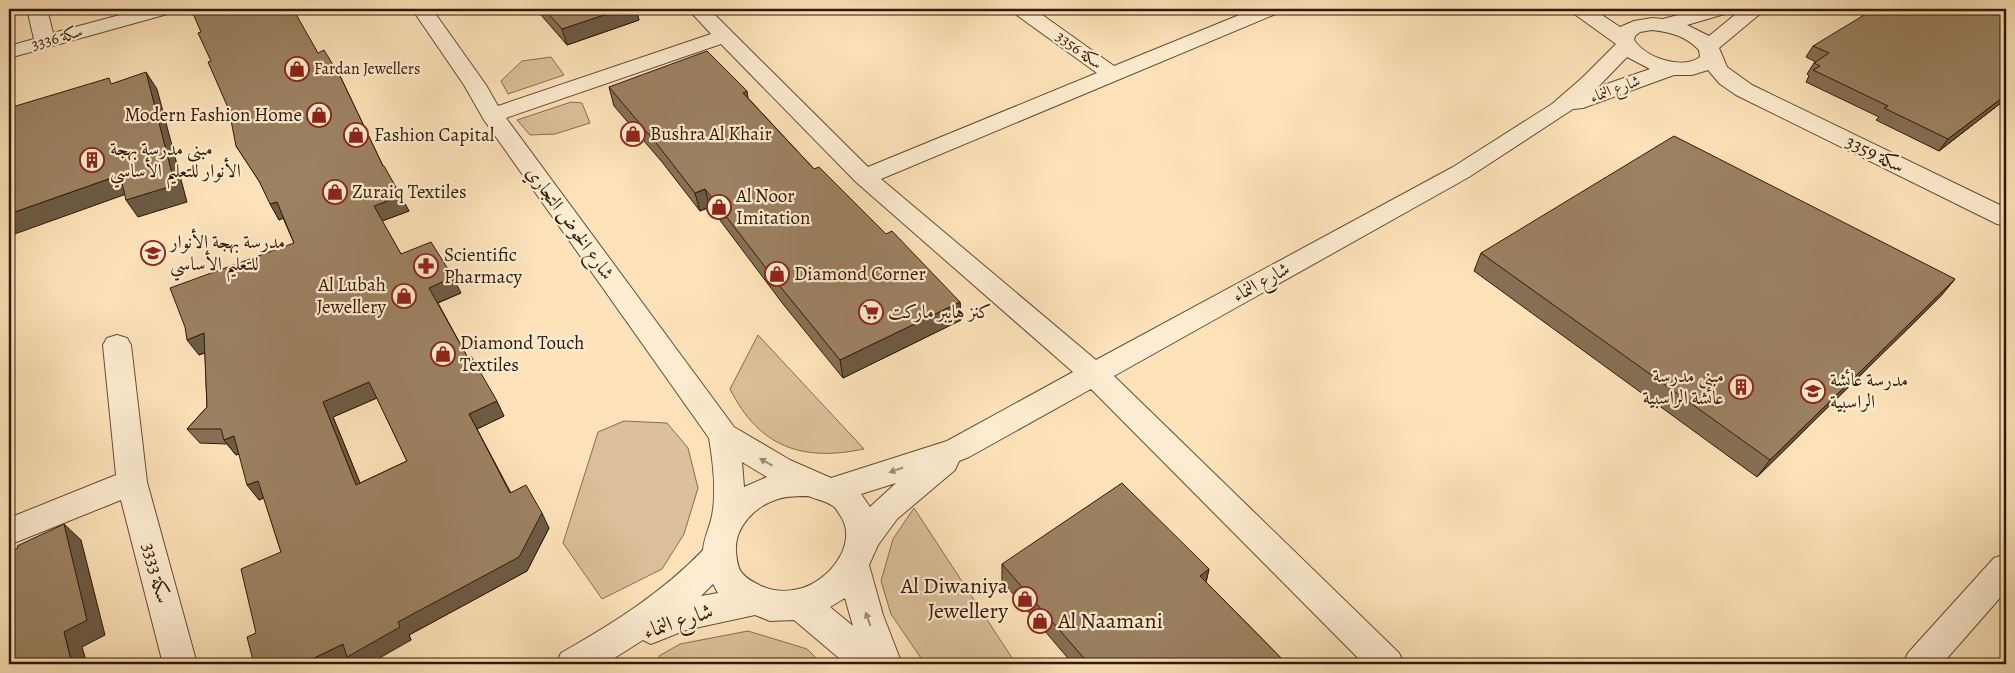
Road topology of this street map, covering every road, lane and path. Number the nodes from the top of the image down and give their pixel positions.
1 (37, 9) edge
2 (164, 9) edge
3 (422, 9) edge
4 (698, 9) edge
5 (1021, 9) edge
6 (1271, 9) edge
7 (1580, 9) edge
8 (1721, 9) edge
9 (1754, 9) edge
10 (1615, 10) edge
11 (1658, 25) junction
12 (724, 36) junction
13 (45, 42) junction
14 (1625, 43) junction
15 (1709, 50) junction
16 (9, 52) edge
17 (1677, 69) junction
18 (1112, 74) junction
19 (1744, 90) junction
20 (1560, 109) junction
21 (492, 115) junction
22 (864, 177) junction
23 (2004, 214) edge
24 (117, 345) dead end
25 (1094, 374) junction
26 (723, 435) junction
27 (958, 449) junction
28 (132, 482) junction
29 (822, 486) junction
30 (727, 522) junction
31 (9, 532) edge
32 (859, 553) junction
33 (719, 556) junction
34 (2006, 568) edge
35 (754, 600) junction
36 (800, 604) junction
37 (603, 647) junction
38 (180, 664) edge
39 (573, 664) edge
40 (870, 664) edge
41 (885, 664) edge
42 (1387, 664) edge
43 (1920, 664) edge

1 - 13 street
2 - 13 street, سكة 3336
3 - 21 street, شارع الخوض التجاري
4 - 12 street
5 - 18 street, سكة 3356
6 - 18 street
7 - 14 street, سكة 3359
8 - 11 street
9 - 15 street
10 - 11 street
11 - 14 street, شارع النماء
11 - 15 street
12 - 21 street
12 - 22 street
13 - 16 street, سكة 3336
14 - 17 street, سكة 3359
14 - 20 street, شارع النماء
15 - 17 street, شارع النماء
15 - 19 street, سكة 3359
17 - 19 street, سكة 3359
17 - 20 street, شارع النماء
18 - 22 street
19 - 23 street, سكة 3359
20 - 25 street, شارع النماء
21 - 26 street, شارع الخوض التجاري
22 - 25 street
24 - 28 street, سكة 3333
25 - 27 street, شارع النماء
25 - 42 street
29 -> 26 street, شارع الخوض التجاري
26 - 30 street, شارع الخوض التجاري
27 -> 29 street, شارع النماء
27 - 32 street, شارع النماء
28 - 31 street
28 - 38 street, سكة 3333
29 - 30 street
29 - 32 street
30 - 33 street
32 - 36 street
41 -> 32 street
33 - 35 street
33 - 37 street, شارع النماء
34 - 43 street
35 - 36 street
35 - 37 street, شارع النماء
36 - 40 street
37 - 39 street, شارع النماء

